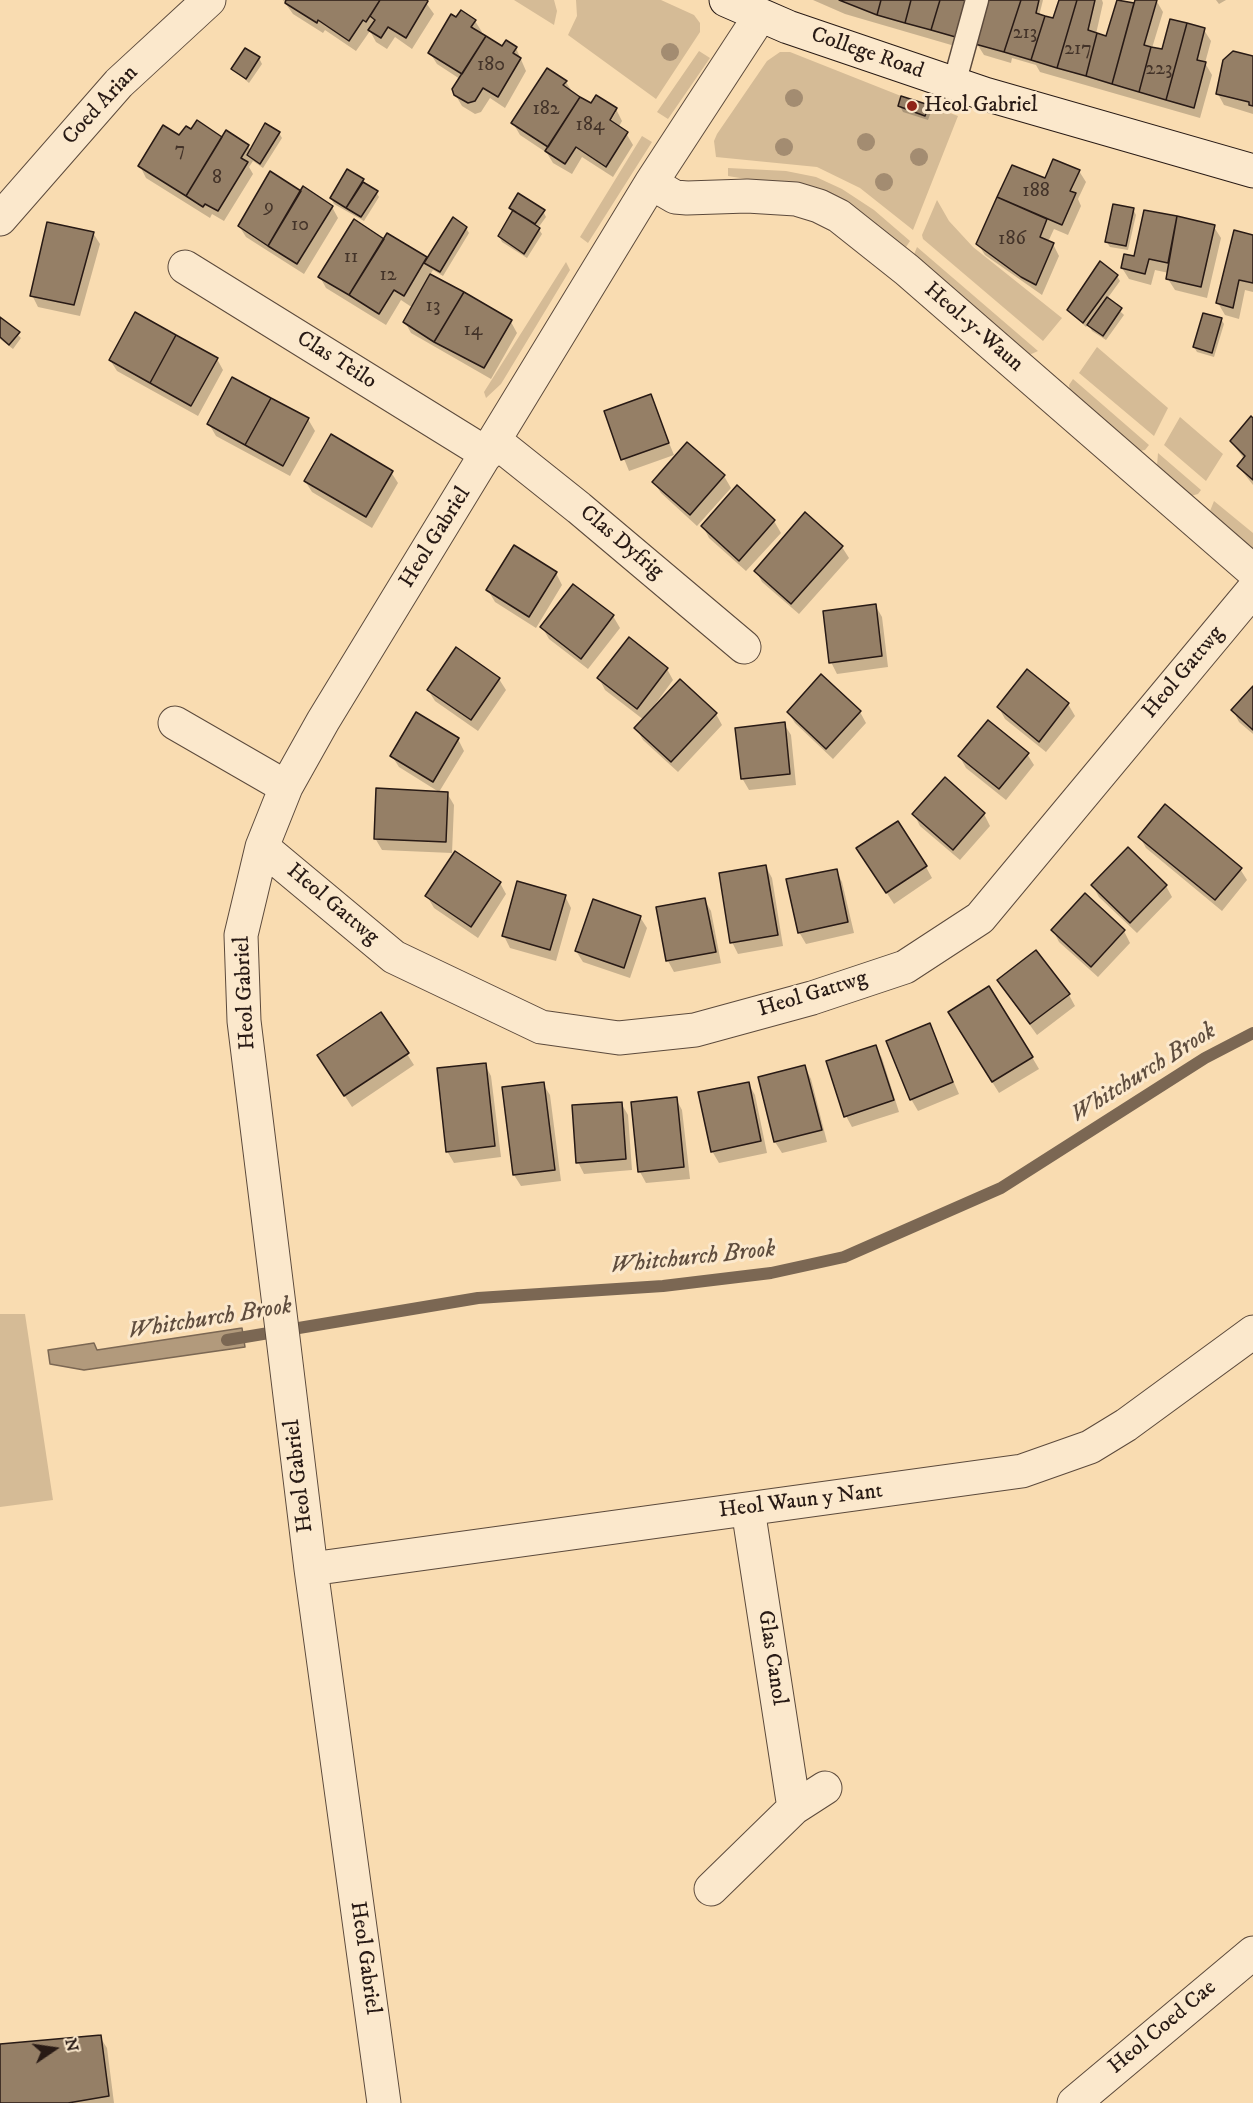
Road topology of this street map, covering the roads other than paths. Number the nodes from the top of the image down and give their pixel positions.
1 (209, 0) edge
2 (726, 0) edge
3 (977, 0) edge
4 (760, 16) junction
5 (954, 84) junction
6 (1253, 171) edge
7 (651, 183) junction
8 (0, 219) edge
9 (185, 267) dead end
10 (491, 447) junction
11 (1253, 571) edge
12 (1253, 590) edge
13 (744, 647) dead end
14 (175, 723) dead end
15 (286, 787) junction
16 (262, 847) junction
17 (1253, 1332) edge
18 (748, 1509) junction
19 (311, 1569) junction
20 (825, 1788) dead end
21 (794, 1808) junction
22 (711, 1889) dead end
23 (1253, 1953) edge
24 (384, 2103) edge
25 (1074, 2103) edge

1 - 8 street, Coed Arian
2 - 4 street, College Road
3 - 5 lane
4 - 5 street, College Road
4 - 7 street, Heol Gabriel
5 - 6 street, College Road
7 - 10 street, Heol Gabriel
7 - 11 street, Heol-y-Waun
9 - 10 street, Clas Teilo
10 - 13 street, Clas Dyfrig
10 - 15 street, Heol Gabriel
12 - 16 street, Heol Gattwg
14 - 15 street
15 - 16 street, Heol Gabriel
16 - 19 street, Heol Gabriel
17 - 18 street, Heol Waun y Nant
18 - 19 street, Heol Waun y Nant
18 - 21 street, Glas Canol
19 - 24 street, Heol Gabriel
20 - 21 street
21 - 22 street
23 - 25 street, Heol Coed Cae

